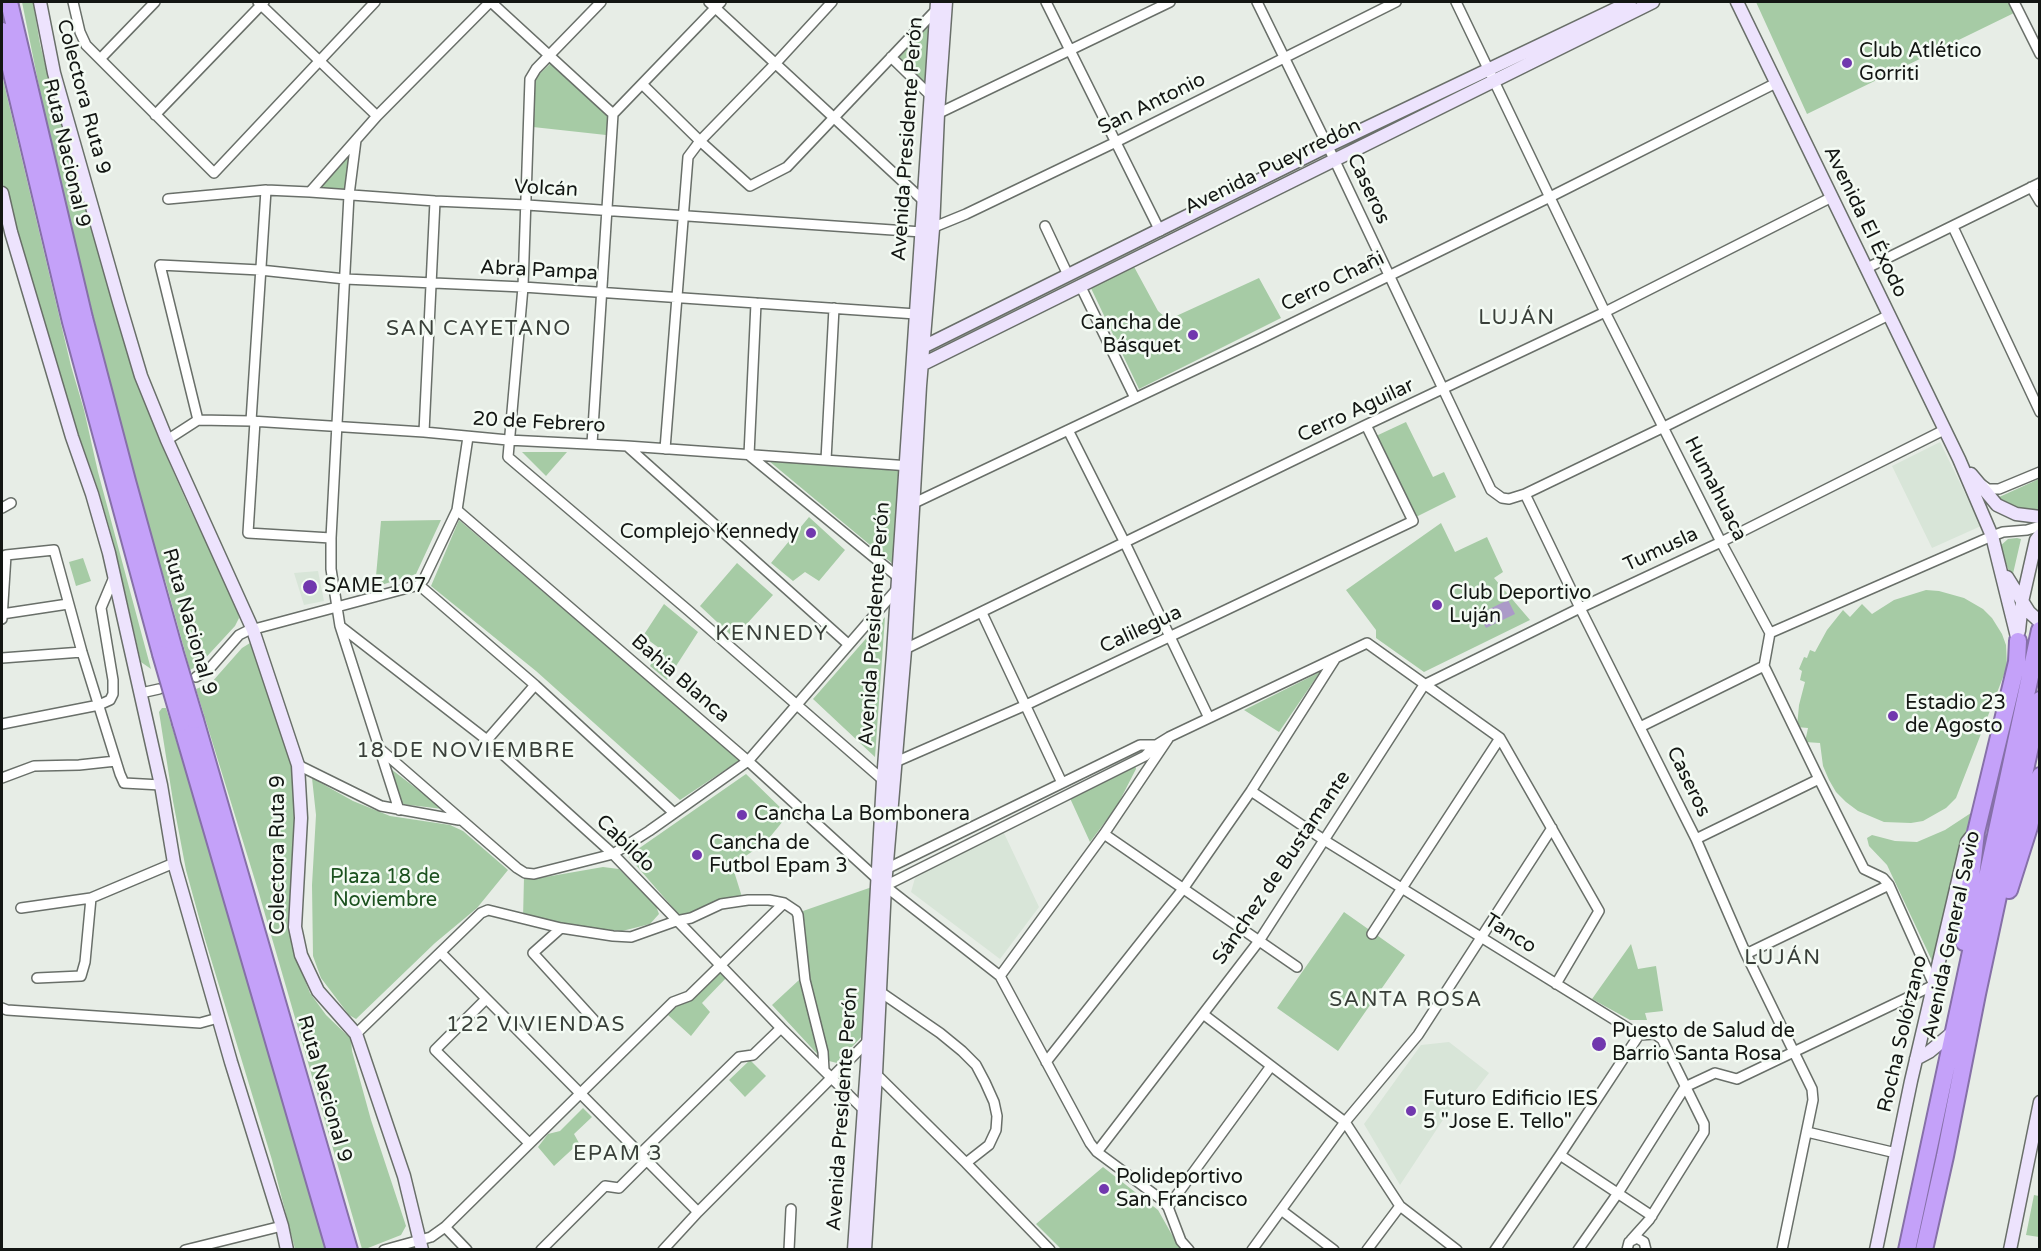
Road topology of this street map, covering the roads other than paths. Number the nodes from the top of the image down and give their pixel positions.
1 (9, 2) edge
2 (40, 2) edge
3 (73, 2) edge
4 (154, 2) edge
5 (375, 2) edge
6 (490, 2) edge
7 (601, 2) edge
8 (832, 2) edge
9 (1046, 2) edge
10 (1170, 2) edge
11 (1257, 2) edge
12 (1396, 2) edge
13 (1456, 2) edge
14 (1630, 2) edge
15 (1653, 2) edge
16 (1737, 2) edge
17 (2014, 2) edge
18 (261, 3) edge
19 (715, 4) edge
20 (941, 5) edge
21 (2040, 30) edge
22 (2, 31) edge
23 (2030, 35) junction
24 (1070, 50) junction
25 (2040, 54) edge
26 (549, 56) junction
27 (891, 57) junction
28 (1285, 58) junction
29 (100, 59) junction
30 (319, 60) junction
31 (775, 64) junction
32 (1489, 69) junction
33 (1495, 81) junction
34 (1776, 83) junction
35 (642, 84) junction
36 (935, 94) junction
37 (613, 114) junction
38 (155, 115) junction
39 (934, 115) junction
40 (377, 116) junction
41 (833, 119) junction
42 (356, 140) junction
43 (700, 141) junction
44 (1116, 142) junction
45 (1328, 146) junction
46 (1334, 159) junction
47 (2036, 185) edge
48 (266, 190) junction
49 (310, 192) junction
50 (2, 193) edge
51 (349, 195) junction
52 (1550, 197) junction
53 (1832, 197) junction
54 (168, 199) dead end
55 (435, 201) junction
56 (2040, 202) edge
57 (929, 204) junction
58 (527, 205) junction
59 (607, 210) junction
60 (4, 216) edge
61 (684, 216) junction
62 (1045, 226) dead end
63 (1953, 227) junction
64 (927, 230) junction
65 (1160, 231) junction
66 (1867, 268) junction
67 (260, 270) junction
68 (1068, 275) junction
69 (1388, 275) junction
70 (345, 279) junction
71 (432, 283) junction
72 (1080, 285) junction
73 (523, 287) junction
74 (602, 293) junction
75 (678, 298) junction
76 (756, 303) junction
77 (834, 308) junction
78 (1605, 312) junction
79 (916, 314) junction
80 (1889, 315) junction
81 (918, 350) junction
82 (922, 363) junction
83 (911, 370) junction
84 (1444, 390) junction
85 (1135, 398) junction
86 (2040, 412) edge
87 (198, 420) junction
88 (253, 421) junction
89 (337, 426) junction
90 (1366, 426) junction
91 (1664, 427) junction
92 (1068, 430) junction
93 (1944, 430) junction
94 (424, 432) junction
95 (468, 437) junction
96 (167, 440) junction
97 (508, 440) junction
98 (592, 444) junction
99 (627, 446) junction
100 (665, 449) junction
101 (749, 455) junction
102 (1959, 459) junction
103 (826, 460) junction
104 (910, 466) junction
105 (2040, 472) edge
106 (1971, 475) junction
107 (1525, 494) junction
108 (11, 503) dead end
109 (908, 506) junction
110 (2, 508) edge
111 (457, 510) junction
112 (2040, 517) edge
113 (2040, 526) edge
114 (2040, 535) edge
115 (1992, 536) junction
116 (331, 538) junction
117 (1721, 542) junction
118 (1125, 543) junction
119 (1999, 561) junction
120 (114, 577) junction
121 (898, 583) junction
122 (419, 585) junction
123 (2022, 602) junction
124 (68, 604) junction
125 (335, 608) junction
126 (1580, 608) junction
127 (982, 612) junction
128 (2, 614) edge
129 (2, 619) edge
130 (2040, 622) edge
131 (340, 626) junction
132 (253, 630) junction
133 (2040, 630) edge
134 (1770, 633) junction
135 (1169, 637) junction
136 (2018, 641) junction
137 (848, 644) junction
138 (899, 651) junction
139 (82, 652) junction
140 (168, 652) junction
141 (2, 658) edge
142 (1335, 658) junction
143 (1764, 666) junction
144 (196, 677) dead end
145 (535, 685) junction
146 (1424, 685) junction
147 (159, 689) dead end
148 (141, 693) junction
149 (2040, 700) edge
150 (796, 704) junction
151 (99, 705) junction
152 (1026, 705) junction
153 (1209, 718) junction
154 (188, 722) junction
155 (2, 724) edge
156 (1640, 727) junction
157 (2026, 728) junction
158 (1169, 737) junction
159 (1500, 738) junction
160 (487, 740) junction
161 (1156, 745) junction
162 (380, 749) junction
163 (116, 761) junction
164 (748, 761) junction
165 (298, 765) junction
166 (887, 770) junction
167 (2040, 776) edge
168 (2, 778) edge
169 (1819, 779) junction
170 (1062, 783) junction
171 (161, 785) junction
172 (1251, 791) junction
173 (399, 810) junction
174 (674, 813) junction
175 (461, 820) junction
176 (1552, 828) junction
177 (1976, 831) junction
178 (1104, 834) junction
179 (1324, 840) junction
180 (1696, 840) junction
181 (613, 855) junction
182 (174, 863) junction
183 (881, 877) junction
184 (1889, 885) junction
185 (1183, 889) junction
186 (1402, 889) junction
187 (91, 897) junction
188 (784, 903) junction
189 (21, 908) dead end
190 (676, 921) junction
191 (561, 928) junction
192 (1372, 934) dead end
193 (1481, 938) junction
194 (1259, 941) junction
195 (441, 953) junction
196 (1746, 954) junction
197 (720, 965) junction
198 (1297, 967) dead end
199 (1000, 976) junction
200 (37, 978) dead end
201 (1556, 984) junction
202 (1934, 985) junction
203 (875, 989) junction
204 (1969, 994) junction
205 (486, 999) junction
206 (2, 1008) edge
207 (1203, 1014) junction
208 (218, 1018) junction
209 (594, 1020) dead end
210 (781, 1028) junction
211 (1952, 1033) junction
212 (356, 1034) junction
213 (1639, 1035) junction
214 (869, 1040) junction
215 (1794, 1051) junction
216 (1916, 1059) junction
217 (1046, 1062) junction
218 (1271, 1066) junction
219 (872, 1070) junction
220 (827, 1074) junction
221 (1685, 1087) junction
222 (580, 1093) junction
223 (2040, 1102) edge
224 (865, 1111) junction
225 (1345, 1122) junction
226 (1807, 1132) junction
227 (529, 1143) junction
228 (2035, 1146) edge
229 (1097, 1152) junction
230 (1896, 1153) junction
231 (1560, 1155) junction
232 (644, 1157) junction
233 (966, 1163) junction
234 (1618, 1193) junction
235 (1400, 1206) junction
236 (1168, 1207) junction
237 (791, 1209) dead end
238 (1281, 1210) junction
239 (698, 1212) junction
240 (1650, 1218) junction
241 (282, 1226) junction
242 (445, 1227) junction
243 (420, 1244) edge
244 (1627, 1246) edge
245 (1646, 1247) edge
246 (185, 1250) edge
247 (287, 1250) edge
248 (335, 1250) edge
249 (349, 1250) edge
250 (384, 1250) edge
251 (467, 1250) edge
252 (541, 1250) edge
253 (663, 1250) edge
254 (789, 1250) edge
255 (854, 1250) edge
256 (865, 1250) edge
257 (1050, 1250) edge
258 (1189, 1250) edge
259 (1252, 1250) edge
260 (1335, 1250) edge
261 (1367, 1250) edge
262 (1457, 1250) edge
263 (1495, 1250) edge
264 (1578, 1250) edge
265 (1782, 1250) edge
266 (1875, 1250) edge
267 (1907, 1250) edge
268 (1924, 1250) edge
269 (2010, 1250) edge

1 - 140 highway, Ruta Nacional 9
2 - 96 main road, Colectora Ruta 9
3 - 29 street
4 - 29 street
5 - 30 street
6 - 26 street
6 - 40 street
7 - 26 street
8 - 31 street
9 - 24 street
10 - 24 street
11 - 28 street, Caseros
12 - 28 street, San Antonio
13 - 32 street, Humahuaca
14 - 32 main road, Avenida Pueyrredón
15 - 33 main road, Avenida Pueyrredón
16 - 34 main road, Avenida El Éxodo
17 - 23 street
18 - 30 street
18 - 38 street
19 - 31 street
19 - 35 street
20 - 27 street
20 - 36 main road, Avenida Presidente Perón
21 - 23 street
22 - 140 highway, Ruta Nacional 9
23 - 25 street
24 - 39 street
24 - 44 street
26 - 37 street
26 - 58 street
27 - 36 street
27 - 41 street
28 - 44 street, San Antonio
28 - 45 street, Caseros
29 - 38 street
30 - 38 street
30 - 40 street
31 - 41 street
31 - 43 street
32 - 33 street, Humahuaca
32 - 45 main road, Avenida Pueyrredón
33 - 46 main road, Avenida Pueyrredón
33 - 52 street, Humahuaca
34 - 52 street, Cerro Chañi
34 - 53 main road, Avenida El Éxodo
35 - 37 street
35 - 43 street
36 - 39 main road, Avenida Presidente Perón
37 - 59 street
39 - 57 main road, Avenida Presidente Perón
40 - 42 street
41 - 43 street
41 - 57 street
42 - 49 street
42 - 51 street
43 - 61 street
44 - 64 street, San Antonio
44 - 65 street
45 - 46 street, Caseros
45 - 65 main road, Avenida Pueyrredón
46 - 69 street, Caseros
46 - 72 main road, Avenida Pueyrredón
47 - 56 street
47 - 63 street
48 - 49 street, Volcán
48 - 54 street, Volcán
48 - 67 street
49 - 51 street, Volcán
50 - 60 main road
51 - 55 street, Volcán
51 - 70 street
52 - 69 street, Cerro Chañi
52 - 78 street, Humahuaca
53 - 66 main road, Avenida El Éxodo
53 - 78 street, Cerro Aguilar
55 - 58 street, Volcán
55 - 71 street
57 - 64 main road, Avenida Presidente Perón
58 - 59 street, Volcán
58 - 73 street
59 - 61 street, Volcán
59 - 74 street
60 - 120 main road
61 - 64 street, Volcán
61 - 75 street
62 - 68 street
63 - 66 street
63 - 86 street
64 - 79 main road, Avenida Presidente Perón
64 - 81 main road, Avenida Presidente Perón
65 - 68 main road, Avenida Pueyrredón
66 - 80 main road, Avenida El Éxodo
67 - 70 street, Abra Pampa
67 - 87 street, Abra Pampa
67 - 88 street
68 - 81 main road, Avenida Pueyrredón
69 - 84 street, Caseros
69 - 85 street, Cerro Chañi
70 - 71 street, Abra Pampa
70 - 89 street
71 - 73 street, Abra Pampa
71 - 94 street
72 - 82 main road, Avenida Pueyrredón
72 - 85 street
73 - 74 street, Abra Pampa
73 - 97 street
74 - 75 street, Abra Pampa
74 - 98 street
75 - 76 street, Abra Pampa
75 - 100 street
76 - 77 street, Abra Pampa
76 - 101 street
77 - 79 street, Abra Pampa
77 - 103 street
78 - 84 street, Cerro Aguilar
78 - 91 street, Humahuaca
79 - 81 main road, Avenida Presidente Perón
80 - 91 street
80 - 93 main road, Avenida El Éxodo
81 - 82 main road, Avenida Presidente Perón
81 - 83 main road, Avenida Presidente Perón
82 - 83 main road, Avenida Pueyrredón
82 - 104 main road, Avenida Presidente Perón
83 - 104 main road, Avenida Presidente Perón
84 - 90 street, Cerro Aguilar
84 - 107 street, Caseros
85 - 92 street, Cerro Chañi
87 - 88 street, 20 de Febrero
87 - 96 street
88 - 89 street, 20 de Febrero
88 - 116 street
89 - 94 street, 20 de Febrero
89 - 116 street
90 - 118 street, Cerro Aguilar
90 - 135 street, Calilegua
91 - 107 street
91 - 117 street, Humahuaca
92 - 109 street, Cerro Chañi
92 - 118 street
93 - 102 main road, Avenida El Éxodo
93 - 117 street, Tumusla
94 - 95 street, 20 de Febrero
95 - 97 street, 20 de Febrero
95 - 111 street
96 - 132 main road, Colectora Ruta 9
97 - 98 street, 20 de Febrero
97 - 150 street
98 - 99 street, 20 de Febrero
99 - 100 street, 20 de Febrero
99 - 137 street
100 - 101 street, 20 de Febrero
101 - 103 street, 20 de Febrero
101 - 121 street
102 - 106 main road, Avenida El Éxodo
102 - 115 main road, Avenida El Éxodo
103 - 104 street, 20 de Febrero
104 - 109 main road, Avenida Presidente Perón
105 - 106 street
106 - 112 main road, Avenida El Éxodo
107 - 126 street, Caseros
108 - 110 street
109 - 121 main road, Avenida Presidente Perón
109 - 138 main road, Avenida Presidente Perón
111 - 122 street
111 - 164 street, Bahia Blanca
113 - 115 street
114 - 123 main road
115 - 119 main road, Avenida El Éxodo
115 - 134 street
116 - 125 street
117 - 126 street, Tumusla
117 - 134 street, Humahuaca
118 - 127 street, Cerro Aguilar
118 - 135 street
119 - 123 main road, Avenida El Éxodo
119 - 136 main road, Avenida El Éxodo
120 - 148 main road
120 - 151 street
121 - 137 street
121 - 138 main road, Avenida Presidente Perón
122 - 125 street
122 - 145 street
123 - 130 main road, Avenida El Éxodo
123 - 136 main road
124 - 128 street
124 - 128 street
124 - 139 street
125 - 131 street
125 - 132 street
126 - 146 street, Tumusla
126 - 156 street, Caseros
127 - 138 street, Cerro Aguilar
127 - 152 street
128 - 129 street
131 - 160 street, Cabildo
131 - 162 street
132 - 144 street
132 - 165 main road, Colectora Ruta 9
133 - 157 highway, Avenida General Savio
134 - 143 street
135 - 152 street, Calilegua
135 - 153 street
136 - 177 highway
137 - 150 street
138 - 166 main road, Avenida Presidente Perón
139 - 141 street
139 - 151 street
140 - 154 highway, Ruta Nacional 9, bridge
142 - 146 street
142 - 153 street
142 - 172 street
143 - 156 street
143 - 169 street
145 - 160 street
145 - 174 street
146 - 159 street
146 - 179 street, Sánchez de Bustamante
147 - 148 street
148 - 171 main road
149 - 157 highway, Avenida General Savio
150 - 164 street
150 - 166 street
151 - 155 street
151 - 163 street
152 - 166 street, Calilegua
152 - 170 street
153 - 158 street
154 - 248 highway, Ruta Nacional 9
154 - 249 highway, Ruta Nacional 9
156 - 180 street, Caseros
157 - 204 highway, Avenida General Savio
158 - 161 street
158 - 178 street
159 - 176 street
159 - 186 street
160 - 181 street, Cabildo
161 - 170 street
161 - 183 street
162 - 173 street
162 - 175 street
163 - 168 street
163 - 171 street
164 - 174 street
164 - 183 street, Bahia Blanca
165 - 173 street
165 - 212 main road, Colectora Ruta 9
166 - 183 main road, Avenida Presidente Perón
166 - 183 main road, Avenida Presidente Perón
167 - 204 highway
169 - 180 street
169 - 184 street
170 - 183 street
171 - 182 main road
172 - 179 street, Tanco
172 - 185 street
173 - 175 street
174 - 181 street
175 - 181 street
176 - 193 street
176 - 201 street
177 - 202 main road, Rocha Solórzano
177 - 204 highway
178 - 185 street
178 - 199 street
179 - 186 street, Tanco
179 - 194 street, Sánchez de Bustamante
180 - 196 street, Caseros
181 - 190 street, Cabildo
182 - 187 street
182 - 208 main road
183 - 199 street, Bahia Blanca
183 - 203 main road, Avenida Presidente Perón
184 - 196 street
184 - 202 street
185 - 194 street
185 - 217 street
186 - 192 street
186 - 193 street, Tanco
187 - 189 street
187 - 200 street
188 - 190 street
188 - 197 street
188 - 220 street
190 - 191 street
190 - 197 street, Cabildo
191 - 195 street
191 - 209 street
193 - 201 street, Tanco
193 - 225 street
194 - 198 street
194 - 207 street, Sánchez de Bustamante
195 - 205 street
195 - 212 street
196 - 215 street, Caseros
197 - 210 street, Cabildo
197 - 222 street
199 - 217 street
201 - 213 street, Tanco
202 - 215 street
202 - 216 main road, Rocha Solórzano
203 - 214 main road, Avenida Presidente Perón
203 - 219 main road, Avenida Presidente Perón
203 - 233 street
204 - 211 highway, Avenida General Savio
204 - 268 highway, Avenida General Savio
205 - 222 street
205 - 227 street
206 - 208 street
207 - 218 street
207 - 229 street, Sánchez de Bustamante
208 - 241 main road
210 - 220 street, Cabildo
210 - 232 street
211 - 216 main road
211 - 267 highway, Avenida General Savio
212 - 243 main road, Colectora Ruta 9
213 - 221 street, Tanco
213 - 231 street
214 - 219 main road, Avenida Presidente Perón
214 - 220 street
215 - 221 street
215 - 226 street, Caseros
216 - 230 main road, Rocha Solórzano
217 - 229 street
218 - 225 street
218 - 236 street
219 - 224 main road, Avenida Presidente Perón
219 - 233 street
219 - 256 main road, Avenida Presidente Perón
220 - 224 street, Cabildo
220 - 239 street
221 - 234 street
221 - 240 street, Tanco
222 - 227 street
222 - 232 street
223 - 228 main road
224 - 255 main road, Avenida Presidente Perón
225 - 235 street
225 - 238 street
226 - 230 street
226 - 265 street
227 - 242 street
228 - 269 main road
229 - 236 street
230 - 266 main road, Rocha Solórzano
231 - 234 street
231 - 263 street
232 - 239 street
232 - 252 street
233 - 257 street
234 - 240 street
234 - 264 street
235 - 261 street
235 - 262 street
236 - 258 street
237 - 254 street
238 - 259 street
238 - 260 street
239 - 253 street
240 - 244 street
240 - 245 street
241 - 246 street
241 - 247 main road
242 - 243 street
242 - 251 street
243 - 250 street
244 - 245 street

